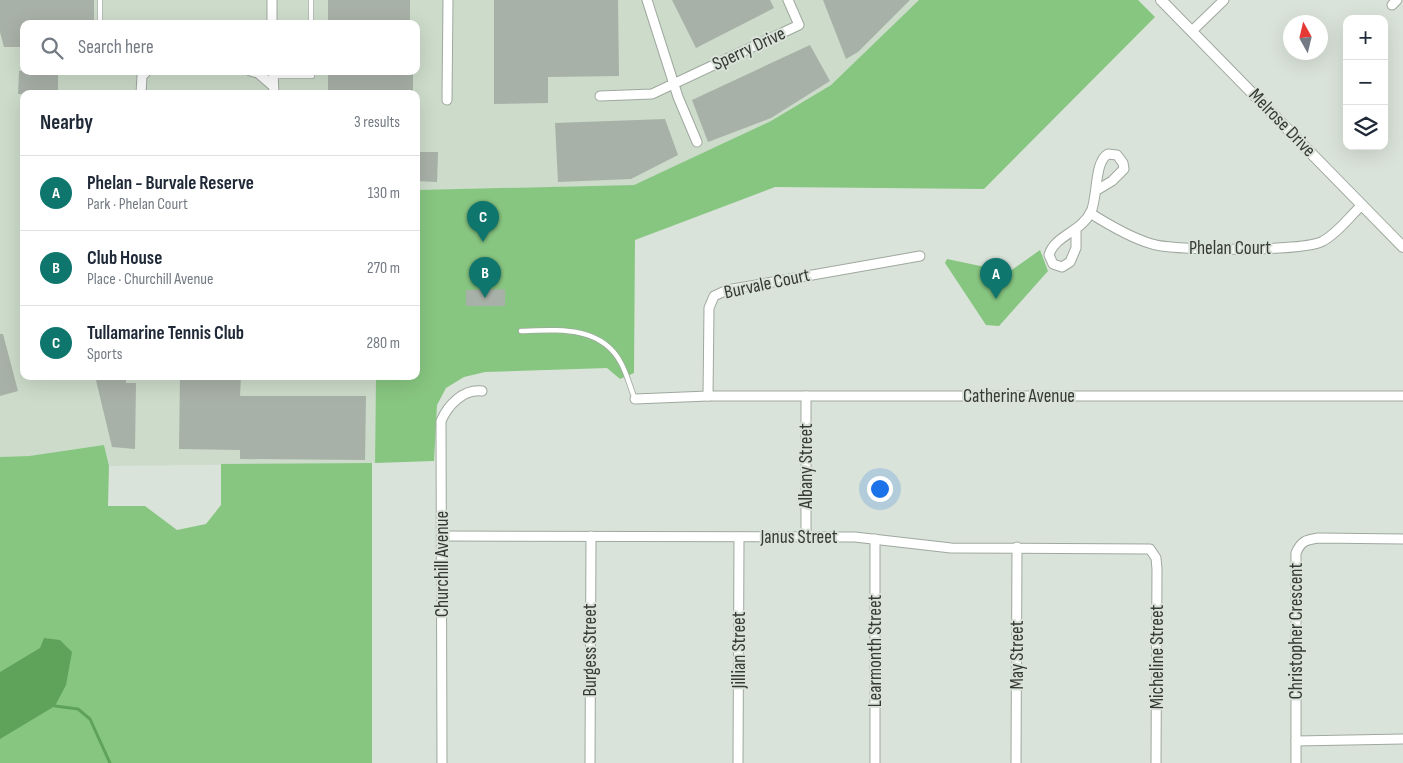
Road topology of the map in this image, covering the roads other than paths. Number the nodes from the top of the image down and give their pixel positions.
1 (100, 0) edge
2 (272, 0) edge
3 (311, 0) edge
4 (448, 0) edge
5 (647, 0) edge
6 (788, 0) edge
7 (1161, 0) edge
8 (1224, 0) edge
9 (100, 20) edge
10 (272, 20) edge
11 (311, 20) edge
12 (1192, 31) junction
13 (142, 75) edge
14 (259, 75) edge
15 (273, 75) edge
16 (292, 75) edge
17 (312, 75) edge
18 (675, 84) junction
19 (141, 90) edge
20 (274, 90) edge
21 (600, 96) dead end
22 (447, 100) dead end
23 (697, 142) dead end
24 (1097, 190) dead end
25 (1362, 205) junction
26 (1090, 213) junction
27 (1076, 231) dead end
28 (1403, 247) edge
29 (920, 256) dead end
30 (521, 330) dead end
31 (482, 391) dead end
32 (708, 396) junction
33 (806, 396) junction
34 (1403, 396) edge
35 (635, 399) joint
36 (442, 536) junction
37 (591, 536) junction
38 (806, 536) junction
39 (739, 537) junction
40 (876, 539) junction
41 (1403, 539) edge
42 (1017, 547) junction
43 (1154, 552) joint
44 (1403, 739) edge
45 (1296, 740) junction
46 (442, 763) edge
47 (590, 763) edge
48 (738, 763) edge
49 (875, 763) edge
50 (1016, 763) edge
51 (1156, 763) edge
52 (1296, 763) edge

1 - 9 lane
2 - 10 street
3 - 11 lane
4 - 22 street
5 - 18 street
6 - 18 street, Sperry Drive
7 - 12 street, Melrose Drive
8 - 12 street
12 - 25 street, Melrose Drive
13 - 19 street
14 - 20 street
15 - 20 street
16 - 17 lane
18 - 21 street, Sperry Drive
18 - 23 street
24 - 26 street
25 - 26 street, Phelan Court
25 - 28 street, Melrose Drive
26 - 27 street
29 - 32 street, Burvale Court
30 - 35 lane
31 - 36 street, Churchill Avenue
32 - 33 street, Catherine Avenue
32 - 35 street, Catherine Avenue
33 - 34 street, Catherine Avenue
33 - 38 street, Albany Street
36 - 37 street, Janus Street
36 - 46 street, Churchill Avenue
37 - 39 street, Janus Street
37 - 47 street, Burgess Street
38 - 39 street, Janus Street
38 - 40 street, Janus Street
39 - 48 street, Jillian Street
40 - 42 street, Janus Street
40 - 49 street, Learmonth Street
41 - 45 street, Christopher Crescent
42 - 43 street, Janus Street
42 - 50 street, May Street
43 - 51 street, Micheline Street
44 - 45 street
45 - 52 street, Christopher Crescent

